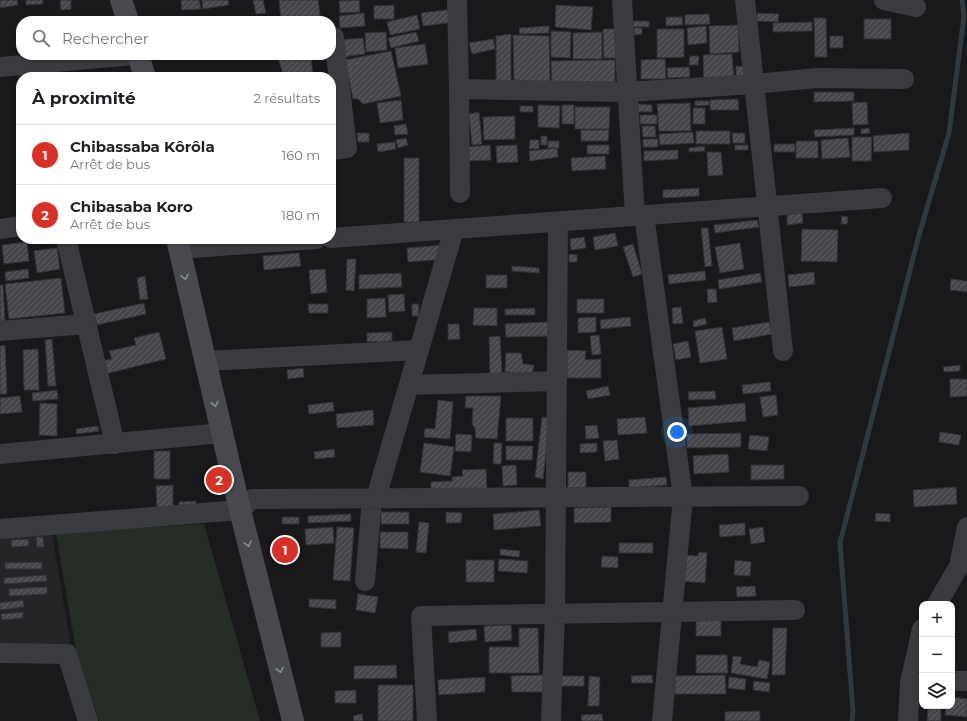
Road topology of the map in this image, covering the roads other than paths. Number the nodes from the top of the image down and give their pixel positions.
1 (107, 0) edge
2 (122, 0) edge
3 (457, 0) edge
4 (622, 0) edge
5 (745, 0) edge
6 (884, 0) edge
7 (916, 7) dead end
8 (112, 16) edge
9 (127, 16) edge
10 (336, 54) edge
11 (75, 60) edge
12 (129, 60) edge
13 (133, 60) edge
14 (0, 67) edge
15 (130, 72) edge
16 (141, 72) edge
17 (904, 79) dead end
18 (754, 84) junction
19 (460, 89) junction
20 (627, 92) junction
21 (336, 149) edge
22 (460, 193) dead end
23 (882, 198) dead end
24 (768, 206) junction
25 (640, 216) junction
26 (558, 222) junction
27 (16, 226) edge
28 (0, 228) edge
29 (454, 229) junction
30 (336, 238) edge
31 (67, 244) edge
32 (185, 244) edge
33 (86, 324) junction
34 (0, 331) edge
35 (419, 350) junction
36 (783, 352) dead end
37 (212, 361) junction
38 (557, 381) junction
39 (409, 384) junction
40 (222, 433) junction
41 (115, 444) junction
42 (0, 454) edge
43 (683, 496) junction
44 (800, 496) dead end
45 (556, 497) junction
46 (374, 498) junction
47 (246, 505) junction
48 (967, 527) edge
49 (0, 529) edge
50 (963, 566) edge
51 (365, 581) dead end
52 (939, 601) edge
53 (795, 610) dead end
54 (672, 612) junction
55 (555, 614) junction
56 (921, 637) edge
57 (0, 653) edge
58 (967, 681) edge
59 (955, 682) edge
60 (916, 683) edge
61 (88, 721) edge
62 (293, 721) edge
63 (308, 721) edge
64 (427, 721) edge
65 (551, 721) edge
66 (662, 721) edge
67 (908, 721) edge

1 - 8 main road
2 - 9 main road
3 - 19 street
4 - 20 street
5 - 18 street
6 - 7 street
10 - 21 street
11 - 14 street
12 - 15 main road
13 - 16 main road
17 - 18 street
18 - 20 street
18 - 24 street
19 - 20 street
19 - 22 street
20 - 25 street
23 - 24 street
24 - 25 street
24 - 36 street
25 - 26 street
25 - 43 street
26 - 29 street
26 - 38 street
27 - 28 street
29 - 30 street
29 - 35 street
31 - 33 street
32 - 37 main road
33 - 34 street
33 - 41 street
35 - 37 street
35 - 39 street
37 -> 40 main road
37 - 47 main road
38 - 39 street
38 - 45 street
39 - 46 street
40 - 41 street
40 - 47 main road
41 - 42 street
43 - 44 street
43 - 45 street
43 - 54 street
45 - 46 street
45 - 55 street
46 - 47 street
46 - 51 street
47 - 49 street
47 -> 62 main road
47 - 63 main road
48 - 50 street
50 - 52 street
53 - 54 street
54 - 55 street
54 - 66 street
55 - 64 street
55 - 65 street
56 - 60 street
57 - 61 street
58 - 59 street
60 - 67 street

